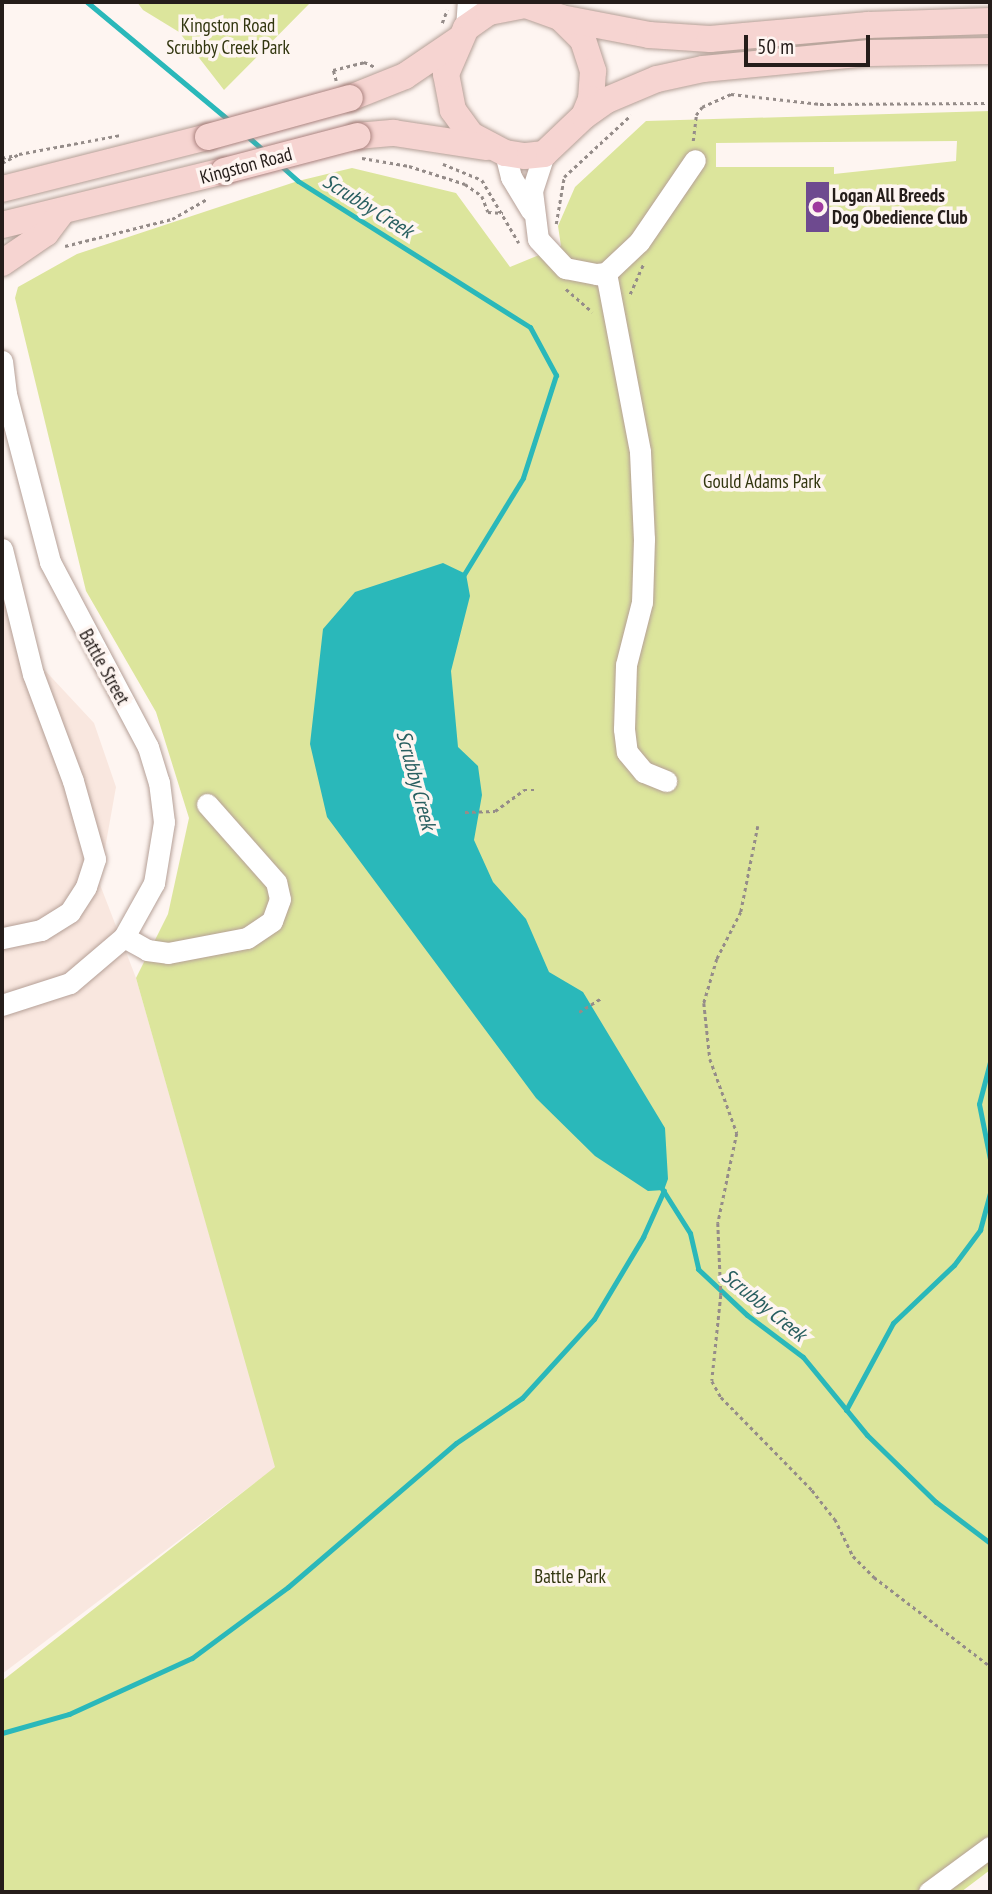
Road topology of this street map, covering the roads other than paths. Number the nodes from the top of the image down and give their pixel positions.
1 (468, 2) edge
2 (524, 4) edge
3 (561, 18) junction
4 (990, 21) edge
5 (462, 34) junction
6 (990, 51) edge
7 (584, 116) junction
8 (499, 151) junction
9 (544, 154) junction
10 (695, 160) road end
11 (2, 189) edge
12 (531, 210) junction
13 (61, 213) junction
14 (2, 225) edge
15 (2, 263) edge
16 (606, 273) junction
17 (2, 361) edge
18 (4, 389) edge
19 (2, 549) edge
20 (666, 781) dead end
21 (207, 804) dead end
22 (124, 937) junction
23 (2, 938) edge
24 (2, 1005) edge
25 (990, 1847) edge
26 (929, 1892) edge

1 - 5 street
2 - 3 main road
2 - 5 main road
3 - 4 main road
3 - 7 main road
5 - 8 main road
5 - 11 main road, Kingston Road, bridge
6 - 7 main road
7 - 9 main road
8 - 9 main road
8 - 12 street
8 - 13 main road, Kingston Road, bridge
9 - 12 street
10 - 16 street
12 - 16 street
13 - 14 main road, Kingston Road
13 - 15 main road
16 - 20 street
17 - 18 street, Battle Street
18 - 22 street, Battle Street
19 - 23 street
21 - 22 street
22 - 24 street, Battle Street
25 - 26 street

